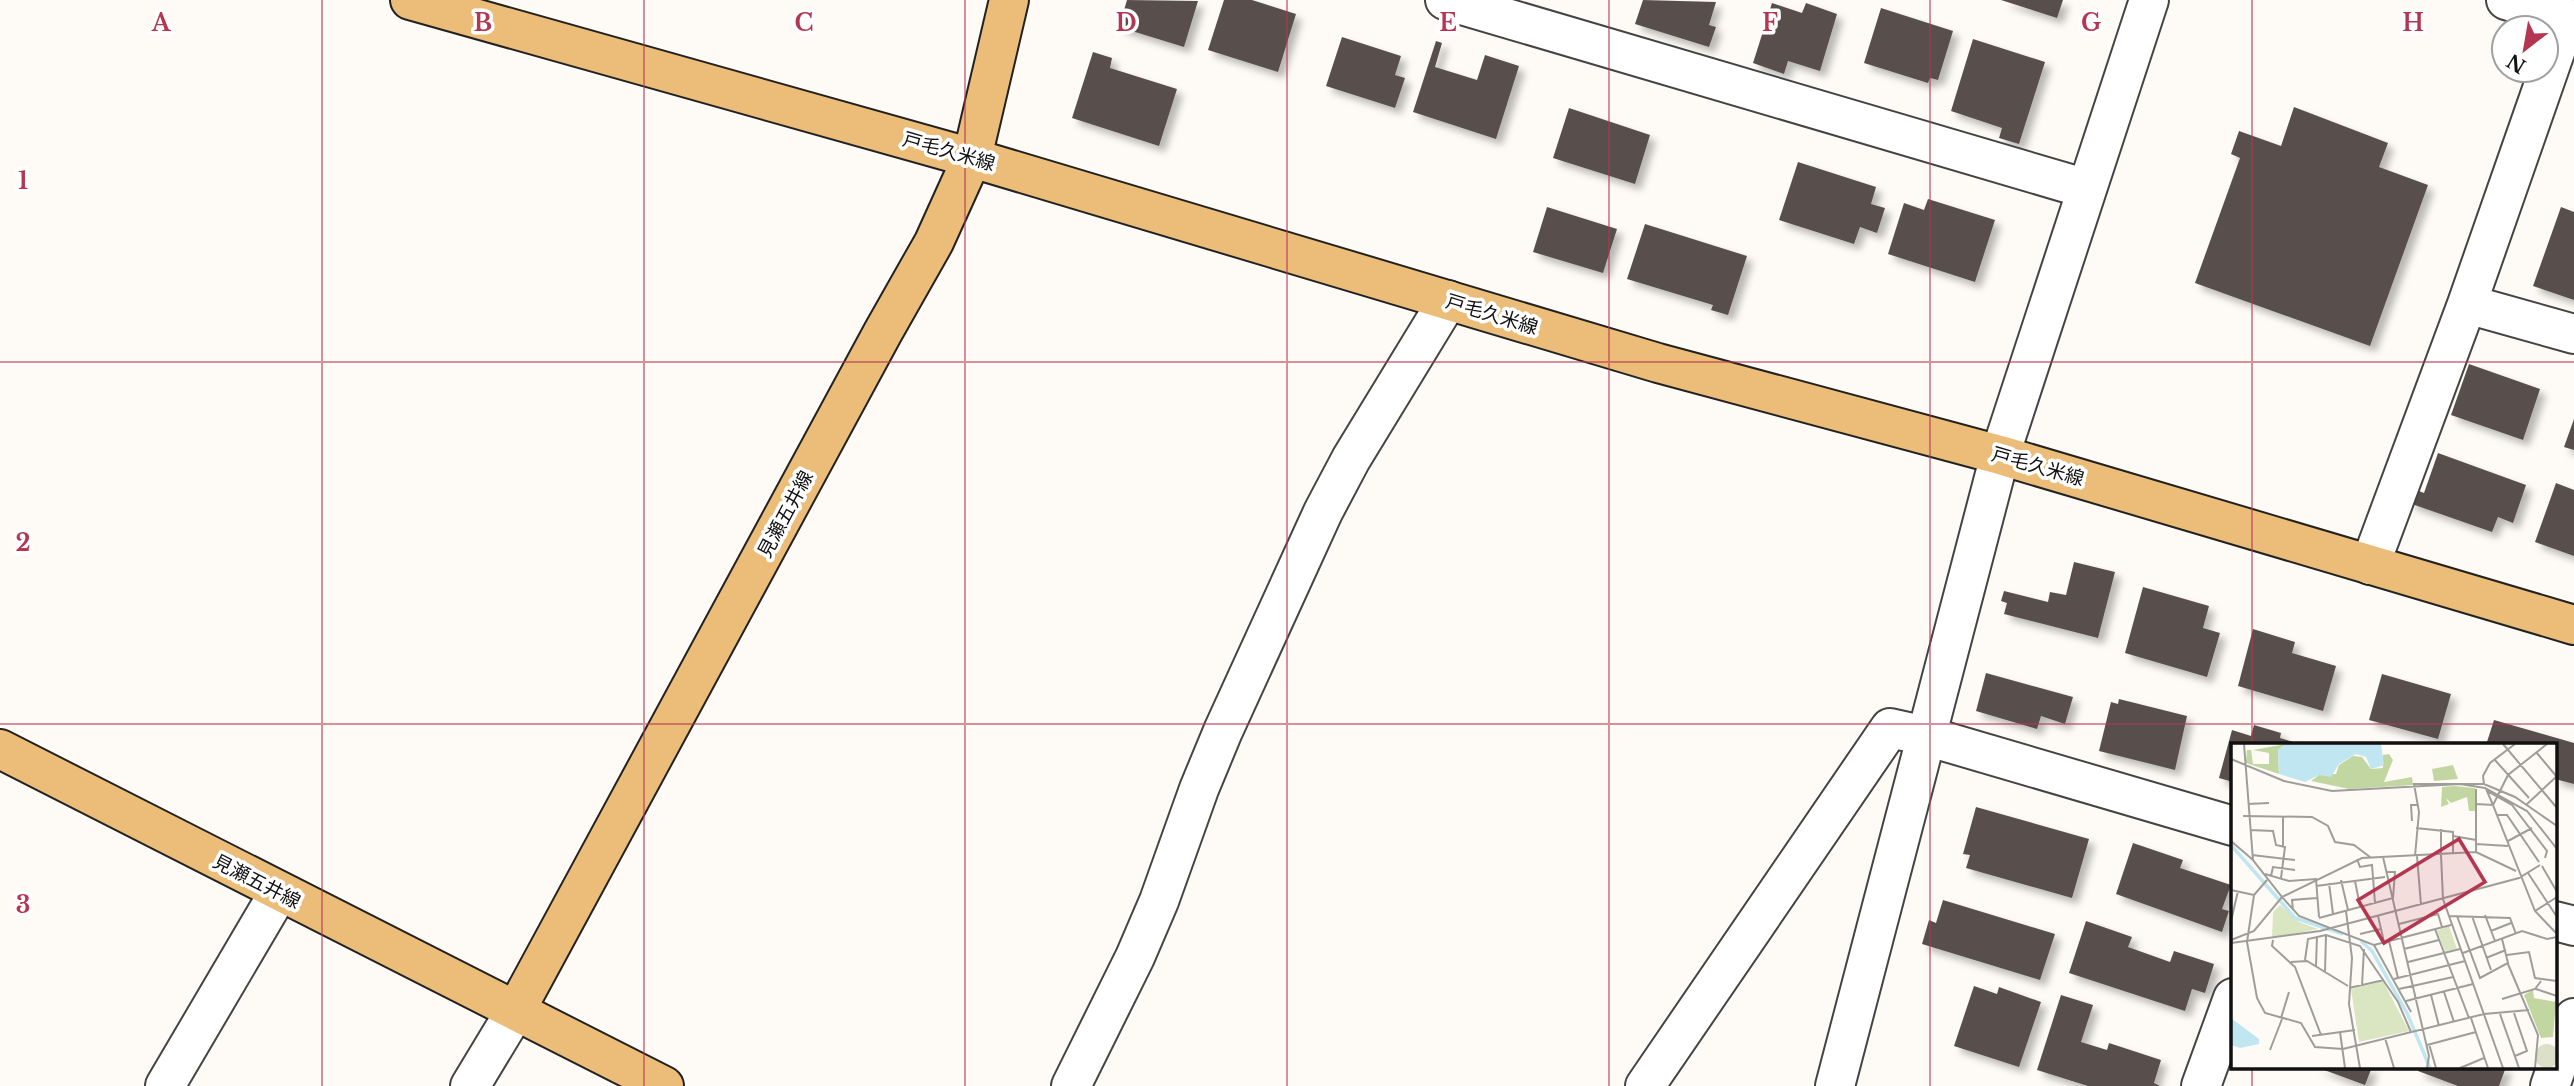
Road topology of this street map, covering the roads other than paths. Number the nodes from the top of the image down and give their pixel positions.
1 (410, 0) edge
2 (1009, 0) edge
3 (1445, 0) edge
4 (2148, 0) edge
5 (2505, 0) edge
6 (2571, 19) edge
7 (972, 158) junction
8 (2087, 190) junction
9 (1448, 300) junction
10 (2467, 304) junction
11 (2574, 334) edge
12 (2000, 455) junction
13 (2370, 565) junction
14 (2574, 625) edge
15 (1926, 736) junction
16 (0, 749) edge
17 (2231, 825) edge
18 (279, 892) junction
19 (2556, 921) edge
20 (2574, 926) edge
21 (2231, 1004) edge
22 (516, 1010) junction
23 (2574, 1018) edge
24 (165, 1086) edge
25 (470, 1086) edge
26 (664, 1086) edge
27 (1071, 1086) edge
28 (1644, 1086) edge
29 (1835, 1086) edge
30 (2201, 1086) edge
31 (2550, 1086) edge

1 - 7 main road, 戸毛久米線
2 - 7 main road, 見瀬五井線
3 - 8 street
4 - 8 street
5 - 6 street
6 - 10 street
7 - 9 main road, 戸毛久米線
7 - 22 main road, 見瀬五井線
8 - 12 street
9 - 12 main road, 戸毛久米線
9 - 27 street
10 - 11 street
10 - 13 street
12 - 13 main road, 戸毛久米線
12 - 15 street
13 - 14 main road, 戸毛久米線
15 - 17 street
15 - 28 street
15 - 29 street
16 - 18 main road, 見瀬五井線
18 - 22 main road, 見瀬五井線
18 - 24 street
19 - 20 street
21 - 30 street
22 - 25 street
22 - 26 main road, 見瀬五井線
23 - 31 street

